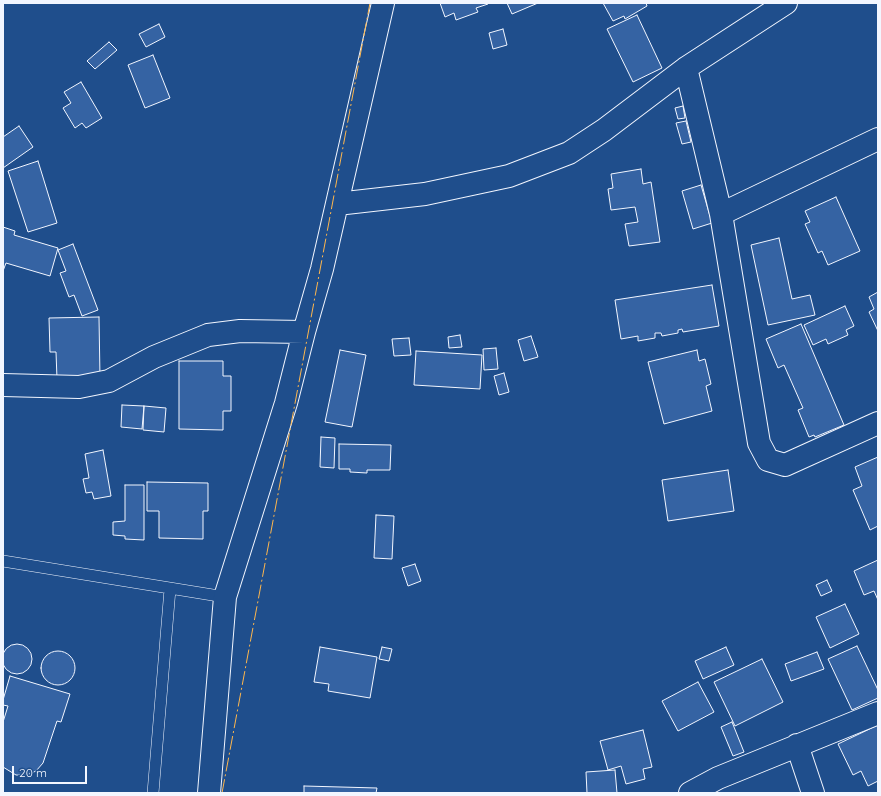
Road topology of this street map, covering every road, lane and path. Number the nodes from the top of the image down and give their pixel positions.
1 (383, 3) edge
2 (786, 3) edge
3 (686, 68) junction
4 (878, 139) edge
5 (337, 204) junction
6 (721, 214) junction
7 (304, 332) junction
8 (3, 385) edge
9 (878, 423) edge
10 (3, 561) edge
11 (170, 589) junction
12 (225, 598) junction
13 (878, 713) edge
14 (797, 746) junction
15 (153, 793) edge
16 (209, 793) edge
17 (690, 793) edge
18 (813, 793) edge

1 - 5 street
2 - 3 street
3 - 5 street
3 - 6 street
4 - 6 street
5 - 7 street
6 - 9 street
7 - 8 street
7 - 12 street
10 - 11 lane
11 - 12 lane
11 - 15 lane
12 - 16 street
13 - 14 street
14 - 17 street
14 - 18 street

